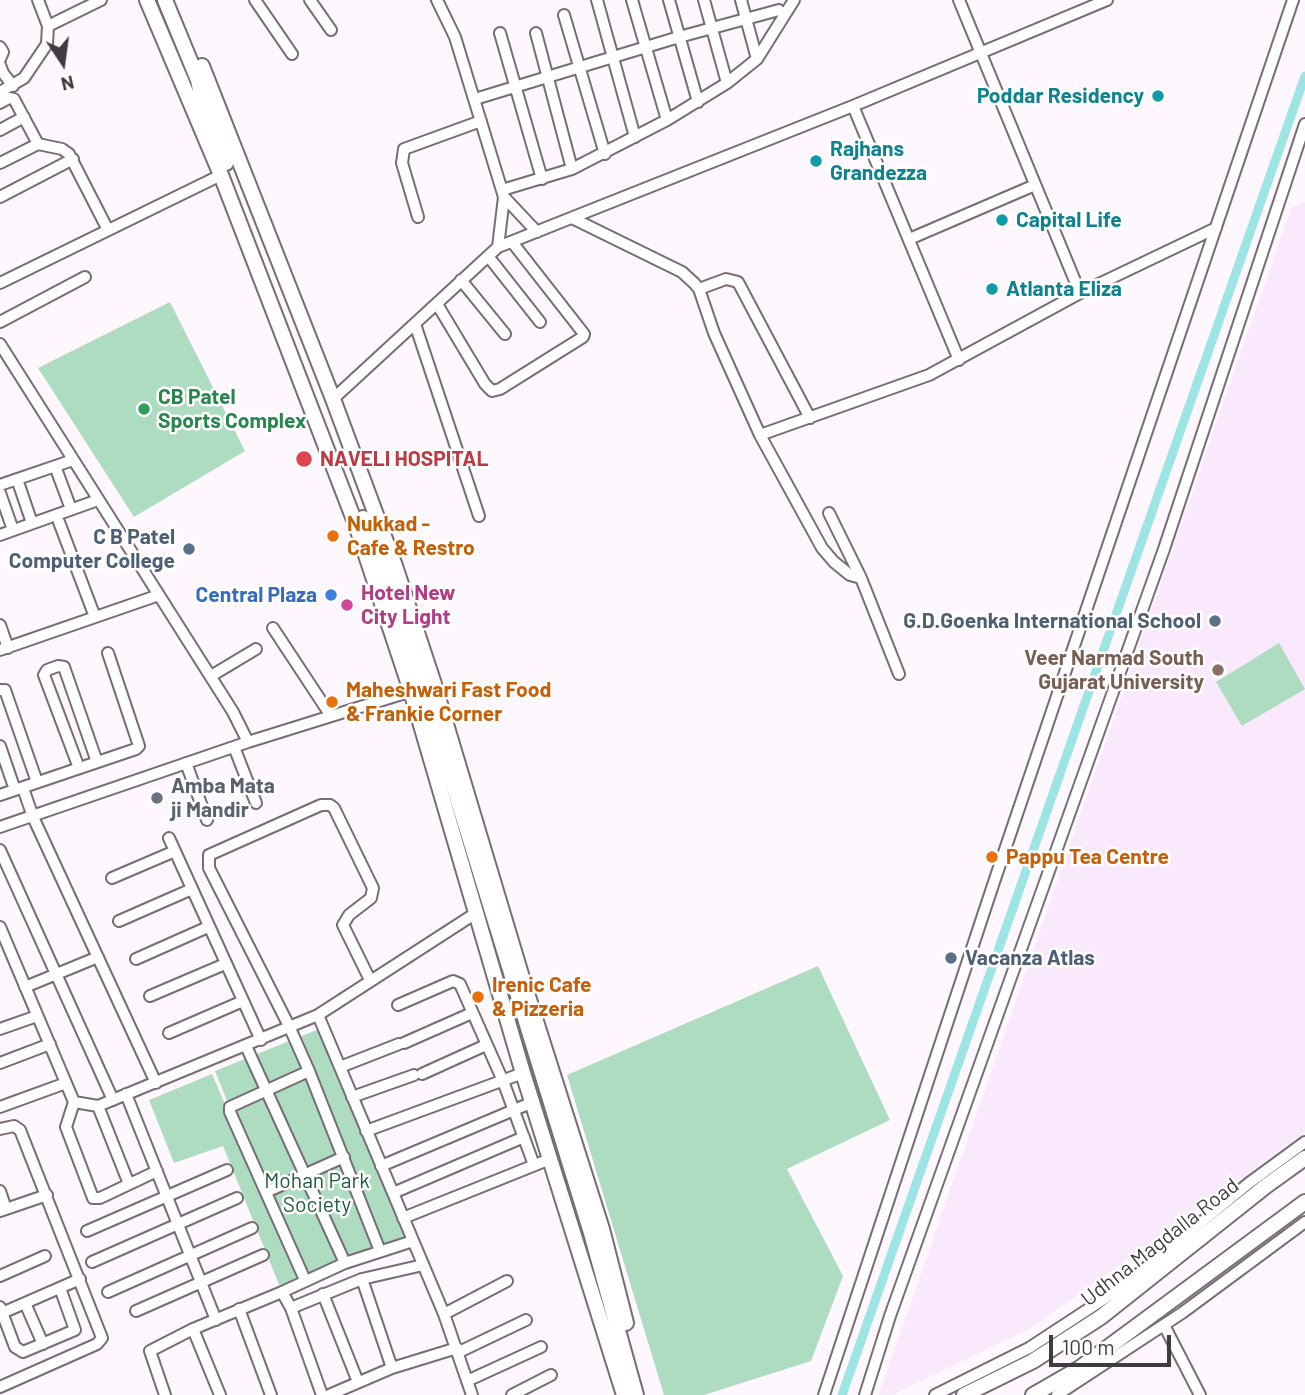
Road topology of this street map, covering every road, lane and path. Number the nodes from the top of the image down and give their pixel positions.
1 (38, 0) edge
2 (102, 0) edge
3 (147, 0) edge
4 (156, 0) edge
5 (165, 0) edge
6 (176, 0) edge
7 (310, 0) edge
8 (437, 0) edge
9 (597, 0) edge
10 (632, 0) edge
11 (669, 0) edge
12 (704, 0) edge
13 (741, 0) edge
14 (794, 0) edge
15 (959, 0) edge
16 (1107, 0) edge
17 (1293, 0) edge
18 (258, 1) edge
19 (778, 5) edge
20 (564, 15) dead end
21 (746, 19) junction
22 (782, 22) junction
23 (48, 26) junction
24 (712, 28) junction
25 (331, 30) dead end
26 (500, 33) dead end
27 (536, 33) dead end
28 (680, 37) junction
29 (0, 47) edge
30 (647, 47) junction
31 (982, 53) junction
32 (292, 54) dead end
33 (613, 57) junction
34 (0, 59) edge
35 (757, 59) junction
36 (0, 65) edge
37 (579, 67) junction
38 (548, 76) junction
39 (727, 83) junction
40 (13, 86) junction
41 (515, 87) junction
42 (0, 92) edge
43 (202, 99) junction
44 (475, 99) junction
45 (698, 102) junction
46 (0, 103) edge
47 (853, 106) junction
48 (24, 117) junction
49 (667, 120) junction
50 (481, 121) junction
51 (1305, 124) edge
52 (0, 130) edge
53 (635, 137) junction
54 (38, 144) junction
55 (605, 154) junction
56 (73, 159) junction
57 (0, 163) edge
58 (572, 169) junction
59 (221, 175) junction
60 (542, 179) junction
61 (1035, 185) junction
62 (503, 194) junction
63 (0, 197) edge
64 (418, 216) dead end
65 (574, 219) junction
66 (1216, 228) junction
67 (108, 230) junction
68 (537, 232) junction
69 (914, 237) dead end
70 (512, 242) junction
71 (498, 247) junction
72 (488, 256) junction
73 (85, 277) dead end
74 (461, 280) junction
75 (0, 283) edge
76 (699, 289) junction
77 (1080, 293) junction
78 (437, 304) junction
79 (0, 322) edge
80 (540, 322) dead end
81 (415, 324) junction
82 (505, 334) dead end
83 (0, 344) edge
84 (959, 360) junction
85 (333, 399) junction
86 (810, 418) junction
87 (760, 435) junction
88 (73, 460) junction
89 (55, 466) junction
90 (17, 479) junction
91 (0, 485) edge
92 (0, 493) edge
93 (98, 500) junction
94 (71, 509) junction
95 (829, 513) dead end
96 (479, 516) dead end
97 (59, 522) dead end
98 (32, 523) junction
99 (13, 530) junction
100 (0, 534) edge
101 (861, 578) junction
102 (159, 595) junction
103 (95, 617) junction
104 (0, 625) edge
105 (273, 628) dead end
106 (4, 649) edge
107 (256, 649) dead end
108 (108, 653) dead end
109 (900, 674) dead end
110 (211, 676) junction
111 (421, 688) junction
112 (0, 690) edge
113 (331, 716) junction
114 (248, 742) junction
115 (0, 746) edge
116 (234, 747) junction
117 (97, 762) junction
118 (186, 763) junction
119 (79, 768) junction
120 (37, 782) junction
121 (19, 789) junction
122 (0, 795) edge
123 (256, 803) dead end
124 (33, 817) junction
125 (207, 820) dead end
126 (0, 827) edge
127 (169, 838) dead end
128 (0, 850) edge
129 (175, 850) junction
130 (112, 878) dead end
131 (192, 889) junction
132 (476, 913) junction
133 (119, 921) dead end
134 (0, 927) edge
135 (208, 927) junction
136 (4, 946) edge
137 (98, 957) junction
138 (136, 959) dead end
139 (225, 964) junction
140 (57, 974) junction
141 (370, 980) junction
142 (25, 987) junction
143 (150, 996) dead end
144 (243, 1002) junction
145 (398, 1005) dead end
146 (472, 1013) junction
147 (318, 1015) junction
148 (37, 1016) junction
149 (289, 1026) junction
150 (0, 1029) edge
151 (169, 1033) dead end
152 (261, 1040) junction
153 (50, 1044) junction
154 (486, 1045) junction
155 (246, 1046) junction
156 (0, 1063) edge
157 (340, 1067) junction
158 (309, 1071) junction
159 (523, 1073) junction
160 (503, 1081) junction
161 (66, 1083) junction
162 (156, 1083) junction
163 (265, 1090) junction
164 (126, 1094) junction
165 (352, 1097) junction
166 (113, 1100) junction
167 (74, 1102) junction
168 (533, 1102) junction
169 (98, 1106) junction
170 (0, 1107) edge
171 (514, 1109) junction
172 (0, 1129) edge
173 (366, 1131) junction
174 (524, 1137) junction
175 (1305, 1142) edge
176 (344, 1157) junction
177 (550, 1158) junction
178 (1305, 1158) edge
179 (534, 1165) junction
180 (381, 1166) junction
181 (227, 1170) dead end
182 (157, 1171) junction
183 (306, 1175) junction
184 (129, 1184) junction
185 (0, 1191) edge
186 (266, 1192) junction
187 (393, 1193) junction
188 (47, 1195) junction
189 (166, 1196) junction
190 (237, 1198) dead end
191 (1304, 1203) edge
192 (3, 1210) edge
193 (403, 1218) junction
194 (1305, 1222) edge
195 (177, 1224) junction
196 (252, 1228) dead end
197 (87, 1231) dead end
198 (413, 1241) junction
199 (380, 1251) junction
200 (190, 1255) junction
201 (263, 1255) dead end
202 (45, 1256) dead end
203 (92, 1262) dead end
204 (345, 1263) junction
205 (423, 1265) junction
206 (0, 1276) edge
207 (80, 1279) junction
208 (362, 1279) junction
209 (305, 1280) junction
210 (507, 1280) dead end
211 (200, 1282) junction
212 (60, 1288) junction
213 (108, 1292) dead end
214 (282, 1292) junction
215 (323, 1294) junction
216 (25, 1303) junction
217 (290, 1308) junction
218 (239, 1309) junction
219 (1, 1310) edge
220 (136, 1311) dead end
221 (444, 1314) junction
222 (610, 1315) junction
223 (216, 1320) junction
224 (526, 1320) dead end
225 (1164, 1325) junction
226 (193, 1329) junction
227 (43, 1344) junction
228 (541, 1347) dead end
229 (458, 1350) junction
230 (393, 1368) junction
231 (551, 1375) dead end
232 (467, 1381) junction
233 (358, 1382) junction
234 (0, 1387) edge
235 (469, 1394) edge
236 (165, 1395) edge
237 (220, 1395) edge
238 (271, 1395) edge
239 (322, 1395) edge
240 (329, 1395) edge
241 (512, 1395) edge
242 (626, 1395) edge
243 (636, 1395) edge
244 (646, 1395) edge
245 (824, 1395) edge
246 (865, 1395) edge
247 (934, 1395) edge
248 (964, 1395) edge
249 (1032, 1395) edge
250 (1058, 1395) edge
251 (1200, 1395) edge

1 - 23 street
2 - 23 street
3 - 59 main road
4 - 43 main road
5 - 43 main road
6 - 85 main road
7 - 25 street
8 - 44 street
9 - 33 street
10 - 30 street
11 - 28 street
12 - 24 street
13 - 21 street
14 - 22 street
15 - 31 street
16 - 31 street
17 - 66 street
18 - 32 street
19 - 21 street
19 - 22 street
20 - 37 street
21 - 24 street
21 - 35 street
22 - 35 street
23 - 40 street
24 - 28 street
24 - 39 street
26 - 41 street
27 - 38 street
28 - 30 street
28 - 45 street
29 - 34 street
30 - 33 street
30 - 49 street
31 - 47 street
31 - 61 street
33 - 37 street
33 - 53 street
35 - 39 street
36 - 40 street
37 - 38 street
37 - 55 street
38 - 41 street
38 - 58 street
39 - 45 street
40 - 42 street
41 - 44 street
41 - 60 street
43 - 111 main road
44 - 50 street
45 - 49 street
46 - 48 street
47 - 65 street
47 - 84 street
48 - 52 street
48 - 54 street
49 - 53 street
50 - 62 street
50 - 64 street
51 - 246 street
53 - 55 street
54 - 56 street
54 - 57 street
55 - 58 street
56 - 63 street
56 - 67 street
58 - 60 street
59 - 67 street
59 - 111 main road
60 - 62 street
61 - 69 street
61 - 77 street
62 - 68 street
62 - 71 street
65 - 68 street
65 - 76 street
66 - 77 street
66 - 245 street
67 - 75 street
68 - 70 street
70 - 71 street
70 - 78 street
71 - 72 street
72 - 74 street
72 - 80 street
73 - 79 street
74 - 78 street
74 - 82 street
76 - 86 street
76 - 87 street
77 - 84 street
78 - 81 street
81 - 85 street
81 - 96 street
83 - 88 street
84 - 86 street
85 - 111 main road
86 - 87 street
87 - 101 street
88 - 89 street
88 - 93 street
89 - 90 street
89 - 94 street
90 - 91 street
90 - 98 street
92 - 99 street
93 - 94 street
93 - 102 street
94 - 98 street
95 - 101 street
97 - 103 street
98 - 99 street
99 - 100 street
101 - 109 street
102 - 103 street
102 - 110 street
103 - 106 street
104 - 106 street
105 - 113 street
107 - 110 street
108 - 117 street
110 - 114 street
111 - 113 street
111 - 132 main road
111 - 222 main road
111 - 244 main road
112 - 120 street
113 - 114 street
114 - 116 street
115 - 121 street
116 - 118 street
116 - 123 street
117 - 119 street
117 - 119 street
118 - 124 street
118 - 125 street
119 - 120 street
120 - 121 street
121 - 122 street
121 - 124 street
124 - 126 street
124 - 137 street
127 - 129 street
128 - 140 street
129 - 130 street
129 - 131 street
131 - 133 street
131 - 135 street
132 - 141 street
132 - 159 main road
134 - 136 street
135 - 138 street
135 - 139 street
136 - 142 street
137 - 140 street
137 - 162 street
139 - 143 street
139 - 144 street
140 - 142 street
140 - 166 street
141 - 147 street
141 - 149 street
142 - 148 street
144 - 151 street
144 - 152 street
145 - 146 street
146 - 154 street
146 - 157 street
147 - 149 street
147 - 157 street
148 - 150 street
148 - 153 street
149 - 152 street
149 - 158 street
152 - 155 street
153 - 156 street
153 - 161 street
154 - 160 street
154 - 165 street
155 - 162 street
155 - 163 street
157 - 165 street
158 - 163 street
158 - 176 street
159 - 160 street
159 - 168 main road
160 - 171 street
160 - 173 street
161 - 167 street
161 - 170 street
162 - 164 street
163 - 183 street
163 - 186 street
164 - 166 street
164 - 182 street
165 - 173 street
166 - 169 street
167 - 169 street
167 - 184 street
168 - 171 street
168 - 177 main road
169 - 184 street
171 - 174 street
171 - 180 street
172 - 188 street
173 - 180 street
174 - 179 street
174 - 187 street
175 - 247 street
176 - 183 street
176 - 199 street
177 - 179 street
177 - 242 main road
178 - 248 main road, Udhna Magdalla Road
179 - 193 street
180 - 187 street
181 - 189 street
182 - 184 street
182 - 189 street
183 - 186 street
183 - 204 street
185 - 192 street
186 - 209 street
187 - 193 street
188 - 192 street
188 - 207 street
189 - 195 street
189 - 197 street
190 - 195 street
191 - 249 main road
193 - 198 street
194 - 225 street
195 - 200 street
195 - 203 street
196 - 200 street
198 - 199 street
198 - 205 street
199 - 204 street
200 - 211 street
200 - 213 street
201 - 211 street
202 - 206 street
204 - 209 street
205 - 208 street
205 - 221 street
207 - 212 street
207 - 234 street
208 - 215 street
208 - 230 street
209 - 214 street
210 - 221 street
211 - 220 street
211 - 223 street
212 - 216 street
212 - 227 street
214 - 217 street
214 - 218 street
215 - 217 street
215 - 233 street
216 - 219 street
216 - 227 street
217 - 239 street
218 - 223 street
218 - 238 street
219 - 227 street
221 - 229 street
222 - 242 main road
222 - 243 main road
223 - 226 street
224 - 229 street
225 - 250 street
225 - 251 street
226 - 236 street
226 - 237 street
228 - 232 street
229 - 230 street
229 - 232 street
230 - 233 street
231 - 241 street
232 - 235 street
233 - 240 street

